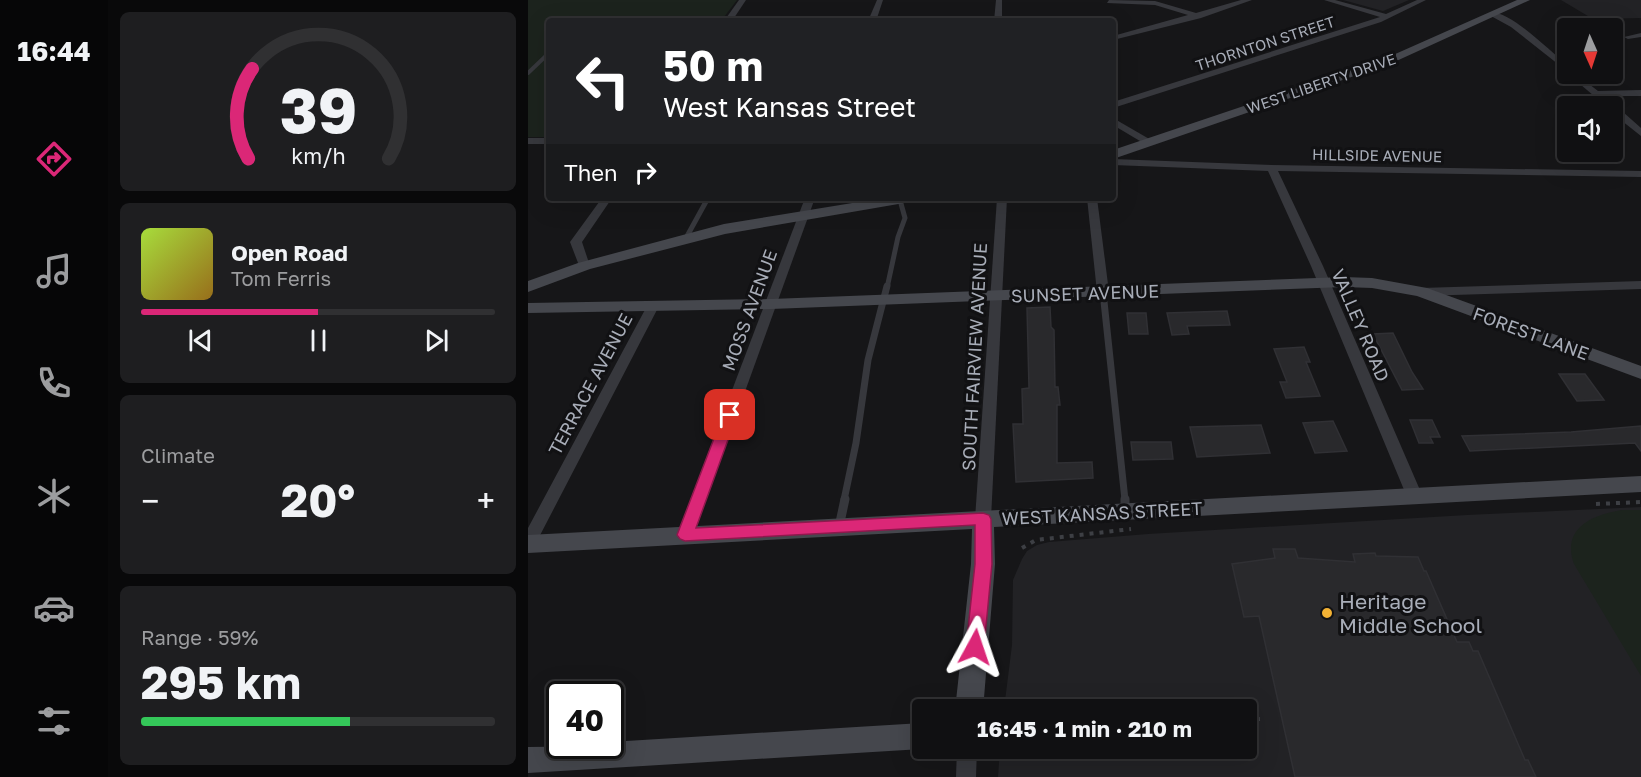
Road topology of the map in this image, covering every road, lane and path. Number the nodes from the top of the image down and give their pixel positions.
1 (743, 0) edge
2 (880, 0) edge
3 (999, 0) edge
4 (1249, 0) edge
5 (1329, 0) edge
6 (1423, 0) edge
7 (1525, 0) edge
8 (1109, 2) dead end
9 (1494, 14) junction
10 (1198, 15) junction
11 (1386, 16) junction
12 (730, 18) edge
13 (873, 18) edge
14 (998, 18) edge
15 (1641, 35) edge
16 (1116, 37) edge
17 (1628, 37) dead end
18 (546, 56) edge
19 (1557, 61) edge
20 (528, 73) edge
21 (1584, 84) edge
22 (1641, 93) edge
23 (1596, 94) junction
24 (1598, 96) edge
25 (1116, 104) edge
26 (1623, 117) edge
27 (1116, 123) edge
28 (1641, 133) edge
29 (528, 141) edge
30 (546, 141) edge
31 (1148, 142) junction
32 (1116, 154) edge
33 (1116, 162) edge
34 (1272, 168) junction
35 (1641, 174) edge
36 (605, 201) edge
37 (706, 201) edge
38 (809, 201) edge
39 (893, 201) edge
40 (905, 201) edge
41 (1002, 201) edge
42 (1092, 201) edge
43 (804, 216) junction
44 (687, 238) junction
45 (584, 266) junction
46 (1324, 283) junction
47 (1641, 285) edge
48 (528, 287) edge
49 (1103, 292) junction
50 (1421, 292) junction
51 (996, 295) junction
52 (883, 300) junction
53 (771, 304) junction
54 (653, 306) junction
55 (530, 310) edge
56 (1641, 373) edge
57 (1641, 484) edge
58 (1415, 496) junction
59 (1125, 512) junction
60 (983, 519) junction
61 (839, 527) junction
62 (685, 535) junction
63 (528, 544) edge
64 (970, 699) edge
65 (1257, 719) edge
66 (1260, 719) dead end
67 (912, 737) edge
68 (967, 759) edge
69 (528, 760) edge
70 (966, 777) edge

1 - 12 street
2 - 13 street
3 - 14 street
4 - 10 street
5 - 11 street
6 - 11 street, THORNTON STREET
7 - 9 main road, WEST LIBERTY DRIVE
8 - 10 street
9 - 19 street
9 - 31 main road, WEST LIBERTY DRIVE
10 - 16 street
11 - 25 street, THORNTON STREET
15 - 17 street
18 - 20 lane
21 - 23 street
22 - 23 street
23 - 24 street
26 - 28 street
27 - 31 street
29 - 30 street
31 - 32 main road, WEST LIBERTY DRIVE
33 - 34 street, HILLSIDE AVENUE
34 - 35 street, HILLSIDE AVENUE
34 - 46 street, VALLEY ROAD
36 - 45 street
37 - 44 lane
38 - 43 street, MOSS AVENUE
39 - 43 main road
40 - 52 lane
41 - 51 street, SOUTH FAIRVIEW AVENUE
42 - 49 street
43 - 44 main road
43 - 53 street, MOSS AVENUE
44 - 45 main road
45 - 48 main road
46 - 49 main road, SUNSET AVENUE
46 - 50 main road, SUNSET AVENUE
46 - 58 street, VALLEY ROAD
47 - 50 street, SUNSET AVENUE
49 - 51 main road, SUNSET AVENUE
49 - 59 lane
50 - 56 main road, FOREST LANE
51 - 52 main road, SUNSET AVENUE
51 - 60 street, SOUTH FAIRVIEW AVENUE
52 - 53 main road, SUNSET AVENUE
52 - 61 lane
53 - 54 main road, SUNSET AVENUE
53 - 62 street, MOSS AVENUE
54 - 55 main road, SUNSET AVENUE
54 - 63 street, TERRACE AVENUE
57 - 58 main road, WEST KANSAS STREET
58 - 59 main road, WEST KANSAS STREET
59 - 60 main road, WEST KANSAS STREET
60 - 61 main road, WEST KANSAS STREET
60 - 64 main road
61 - 62 main road, WEST KANSAS STREET
62 - 63 main road, WEST KANSAS STREET
65 - 66 path
67 - 69 main road
68 - 70 street

